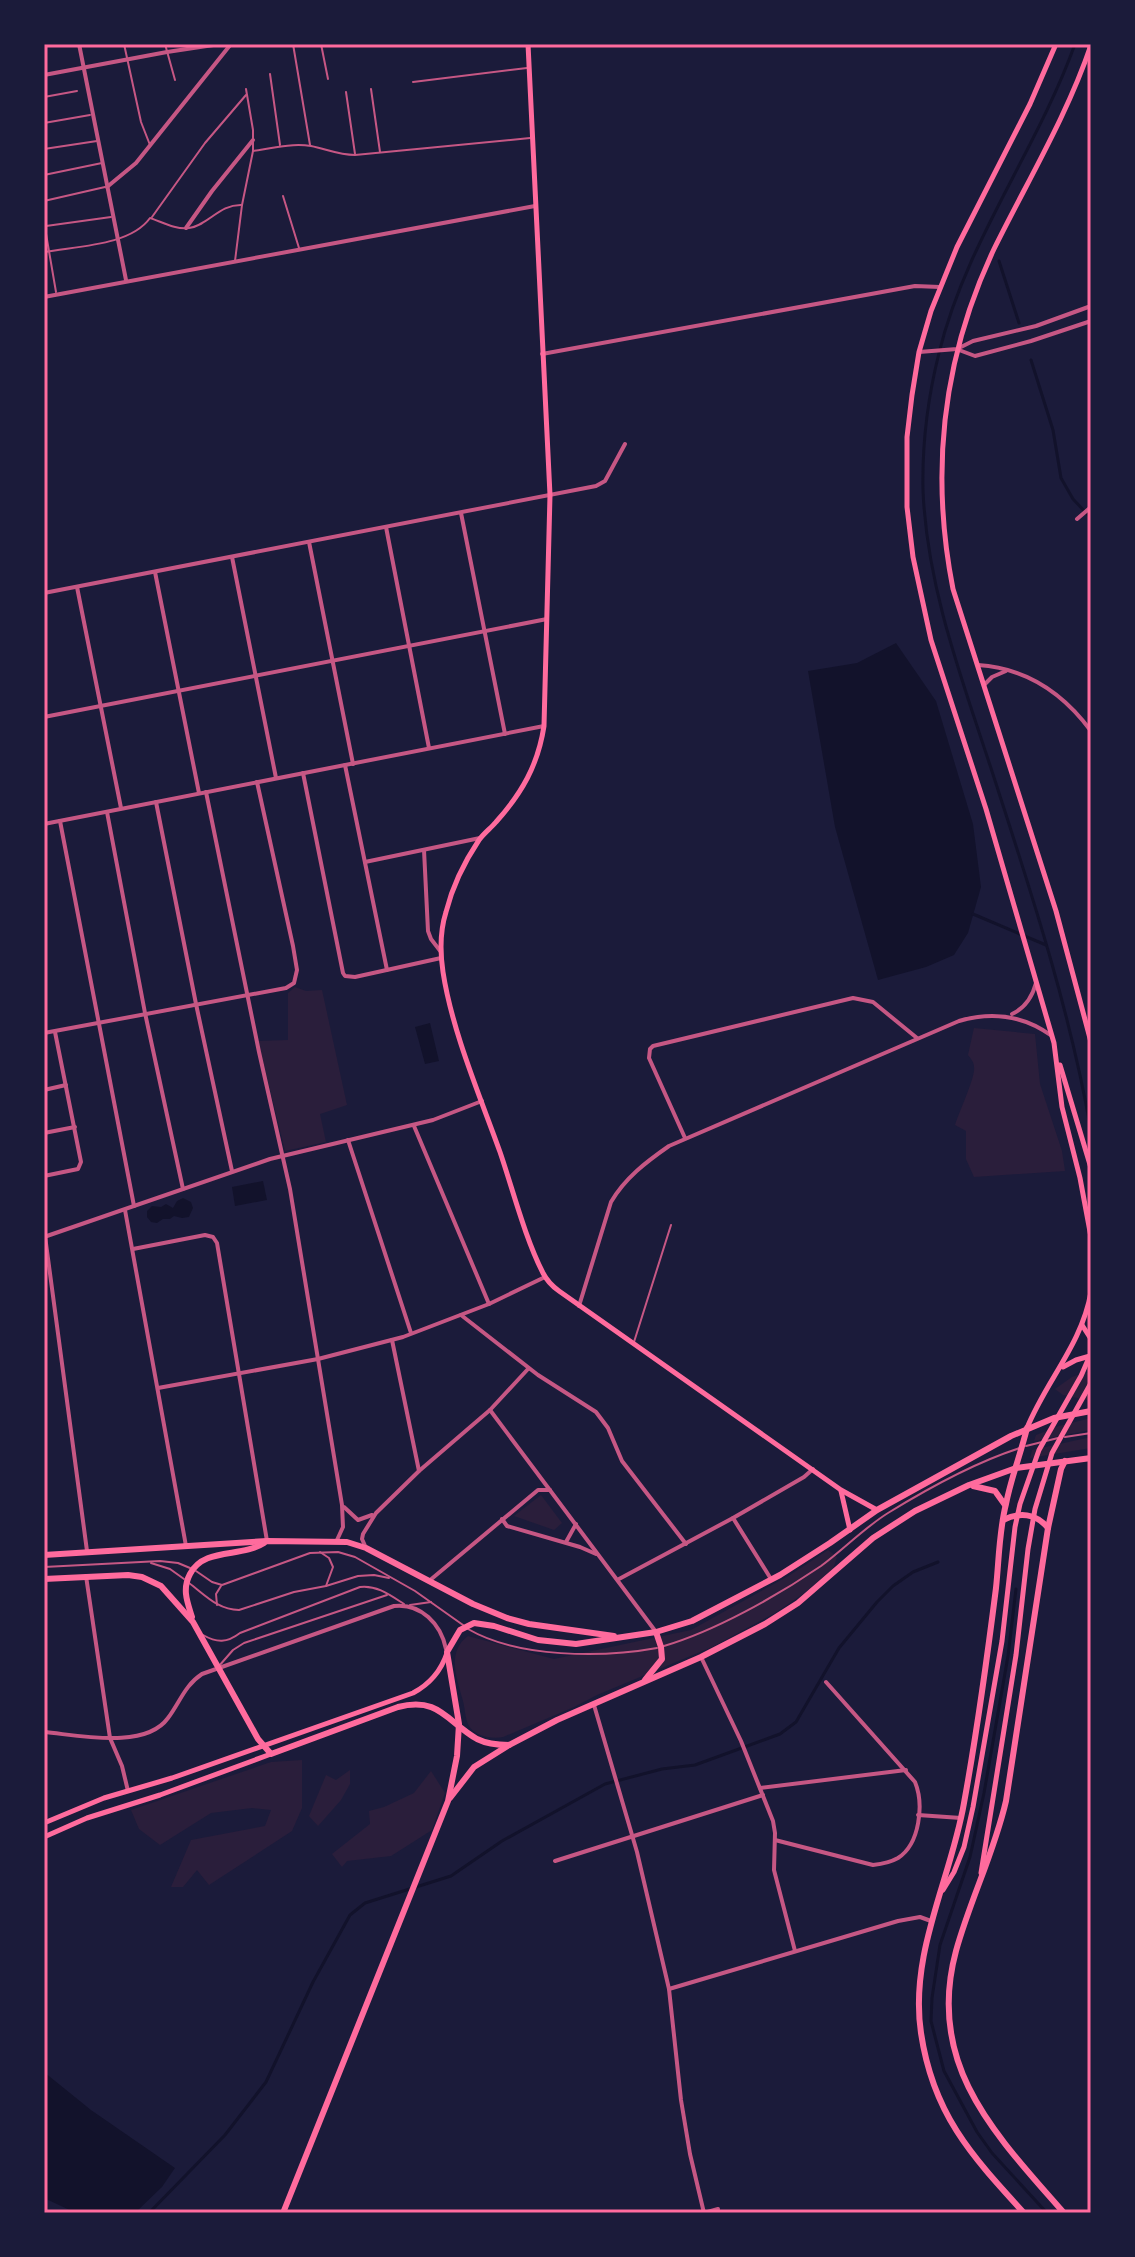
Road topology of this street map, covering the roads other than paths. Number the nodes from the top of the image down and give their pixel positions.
1 (79, 44) edge
2 (124, 44) edge
3 (165, 44) edge
4 (220, 44) edge
5 (231, 44) edge
6 (293, 44) edge
7 (321, 44) edge
8 (528, 44) edge
9 (1056, 44) edge
10 (211, 45) edge
11 (1091, 45) edge
12 (167, 52) junction
13 (128, 60) junction
14 (530, 67) junction
15 (84, 68) junction
16 (270, 74) dead end
17 (44, 75) edge
18 (328, 79) dead end
19 (175, 80) dead end
20 (413, 82) dead end
21 (246, 89) dead end
22 (371, 89) dead end
23 (77, 91) dead end
24 (346, 92) dead end
25 (247, 95) junction
26 (44, 97) edge
27 (93, 114) junction
28 (44, 123) edge
29 (534, 138) junction
30 (98, 140) junction
31 (253, 140) junction
32 (150, 146) junction
33 (280, 146) junction
34 (310, 146) junction
35 (44, 149) edge
36 (253, 151) junction
37 (381, 153) junction
38 (355, 155) junction
39 (103, 163) junction
40 (44, 175) edge
41 (107, 187) junction
42 (283, 196) dead end
43 (44, 201) edge
44 (242, 205) junction
45 (535, 206) junction
46 (113, 217) junction
47 (150, 218) junction
48 (44, 224) edge
49 (186, 228) junction
50 (118, 240) junction
51 (299, 249) junction
52 (49, 251) junction
53 (44, 252) edge
54 (235, 261) junction
55 (126, 280) junction
56 (940, 287) junction
57 (57, 294) junction
58 (44, 297) edge
59 (1091, 306) edge
60 (1091, 321) edge
61 (953, 349) junction
62 (919, 352) junction
63 (542, 354) junction
64 (625, 444) dead end
65 (550, 495) junction
66 (1090, 508) edge
67 (461, 512) junction
68 (1079, 517) dead end
69 (386, 527) junction
70 (309, 542) junction
71 (232, 557) junction
72 (155, 572) junction
73 (77, 587) junction
74 (44, 593) edge
75 (547, 619) junction
76 (485, 631) junction
77 (409, 646) junction
78 (333, 661) junction
79 (978, 665) junction
80 (1008, 670) junction
81 (255, 676) junction
82 (984, 685) junction
83 (179, 691) junction
84 (101, 706) junction
85 (44, 717) edge
86 (544, 726) junction
87 (1091, 731) edge
88 (505, 734) junction
89 (429, 749) junction
90 (353, 764) junction
91 (345, 765) junction
92 (303, 773) junction
93 (276, 779) junction
94 (257, 782) junction
95 (206, 792) junction
96 (199, 794) junction
97 (156, 802) junction
98 (121, 809) junction
99 (107, 812) junction
100 (44, 816) edge
101 (60, 821) junction
102 (45, 824) edge
103 (480, 838) junction
104 (424, 850) junction
105 (365, 862) junction
106 (441, 955) junction
107 (387, 970) junction
108 (1036, 983) junction
109 (247, 995) junction
110 (196, 1004) junction
111 (145, 1013) junction
112 (1009, 1016) junction
113 (98, 1023) junction
114 (55, 1032) junction
115 (44, 1033) edge
116 (1052, 1036) junction
117 (917, 1038) junction
118 (1091, 1042) edge
119 (1056, 1053) junction
120 (66, 1085) junction
121 (44, 1090) edge
122 (482, 1101) junction
123 (414, 1125) junction
124 (75, 1127) junction
125 (44, 1133) edge
126 (685, 1138) junction
127 (348, 1140) junction
128 (281, 1156) junction
129 (1091, 1168) edge
130 (232, 1171) junction
131 (44, 1176) edge
132 (183, 1189) junction
133 (134, 1206) junction
134 (125, 1210) junction
135 (671, 1225) dead end
136 (44, 1237) edge
137 (1091, 1237) edge
138 (133, 1249) junction
139 (545, 1277) junction
140 (1091, 1292) edge
141 (489, 1304) junction
142 (579, 1306) junction
143 (461, 1315) junction
144 (1082, 1324) junction
145 (411, 1333) junction
146 (1091, 1339) edge
147 (392, 1340) junction
148 (634, 1344) junction
149 (1091, 1354) edge
150 (318, 1359) junction
151 (529, 1368) junction
152 (1060, 1369) junction
153 (238, 1374) junction
154 (1091, 1383) edge
155 (158, 1388) junction
156 (490, 1410) junction
157 (1091, 1411) edge
158 (1027, 1428) junction
159 (1091, 1433) edge
160 (1022, 1447) junction
161 (1091, 1458) edge
162 (1065, 1461) junction
163 (1016, 1468) junction
164 (813, 1469) junction
165 (419, 1471) junction
166 (540, 1478) junction
167 (969, 1485) junction
168 (538, 1490) junction
169 (550, 1490) junction
170 (841, 1490) junction
171 (342, 1505) junction
172 (1005, 1506) junction
173 (877, 1510) junction
174 (376, 1513) junction
175 (733, 1518) junction
176 (502, 1519) junction
177 (1003, 1520) junction
178 (576, 1524) junction
179 (1048, 1528) junction
180 (850, 1530) junction
181 (337, 1540) junction
182 (267, 1541) junction
183 (566, 1542) junction
184 (686, 1544) junction
185 (186, 1547) junction
186 (366, 1548) junction
187 (318, 1551) junction
188 (87, 1553) junction
189 (44, 1555) edge
190 (600, 1557) junction
191 (147, 1561) junction
192 (44, 1567) edge
193 (192, 1569) junction
194 (86, 1576) junction
195 (44, 1579) edge
196 (394, 1579) junction
197 (619, 1579) junction
198 (771, 1579) junction
199 (186, 1581) junction
200 (429, 1581) junction
201 (222, 1585) junction
202 (326, 1586) junction
203 (388, 1594) junction
204 (432, 1602) junction
205 (217, 1605) junction
206 (407, 1605) junction
207 (193, 1622) junction
208 (465, 1626) junction
209 (199, 1632) junction
210 (656, 1632) junction
211 (621, 1637) junction
212 (661, 1647) junction
213 (447, 1652) junction
214 (701, 1657) junction
215 (218, 1668) junction
216 (826, 1682) dead end
217 (643, 1683) junction
218 (594, 1705) junction
219 (459, 1724) junction
220 (44, 1732) edge
221 (110, 1738) junction
222 (509, 1745) junction
223 (263, 1746) junction
224 (271, 1754) junction
225 (906, 1770) junction
226 (760, 1788) junction
227 (128, 1791) junction
228 (763, 1795) junction
229 (448, 1801) junction
230 (918, 1815) junction
231 (961, 1818) junction
232 (44, 1823) edge
233 (633, 1836) junction
234 (44, 1837) edge
235 (775, 1840) junction
236 (555, 1861) dead end
237 (979, 1885) junction
238 (942, 1891) junction
239 (931, 1921) junction
240 (795, 1951) junction
241 (669, 1989) junction
242 (718, 2209) dead end
243 (283, 2213) edge
244 (704, 2213) edge
245 (1024, 2213) edge
246 (1064, 2213) edge

1 - 15 street
2 - 13 lane
3 - 12 lane
4 - 10 street
5 - 32 street
6 - 34 lane
7 - 18 lane
8 - 14 main road
9 - 56 main road
10 - 12 street
11 - 61 main road
12 - 13 street
12 - 19 lane
13 - 15 street
13 - 32 lane
14 - 20 lane
14 - 29 main road
15 - 17 street
15 - 27 street
16 - 33 lane
21 - 25 lane
22 - 37 lane
23 - 26 lane
24 - 38 lane
25 - 31 lane
25 - 47 lane
27 - 28 lane
27 - 30 street
29 - 37 lane
29 - 45 main road
30 - 35 lane
30 - 39 street
31 - 36 lane
31 - 49 street
32 - 41 street
33 - 34 lane
33 - 36 lane
34 - 38 lane
36 - 44 lane
37 - 38 lane
39 - 40 lane
39 - 41 street
41 - 43 lane
41 - 46 street
42 - 51 lane
44 - 49 lane
44 - 54 lane
45 - 51 street
45 - 63 main road
46 - 48 lane
46 - 50 street
47 - 49 lane
47 - 50 lane
48 - 52 lane
50 - 52 lane
50 - 55 street
51 - 54 street
52 - 53 lane
52 - 57 lane
54 - 55 street
55 - 57 street
56 - 62 main road
56 - 63 street
57 - 58 street
59 - 61 street
60 - 61 street
61 - 62 street
61 - 79 main road
62 - 108 main road
63 - 65 main road
64 - 65 street
65 - 67 street
65 - 75 main road
66 - 68 street
67 - 69 street
67 - 76 street
69 - 70 street
69 - 77 street
70 - 71 street
70 - 78 street
71 - 72 street
71 - 81 street
72 - 73 street
72 - 83 street
73 - 74 street
73 - 84 street
75 - 76 street
75 - 86 main road
76 - 77 street
76 - 88 street
77 - 78 street
77 - 89 street
78 - 81 street
78 - 90 street
79 - 80 street
79 - 82 main road
80 - 82 street
80 - 87 street
81 - 83 street
81 - 93 street
82 - 118 main road
83 - 84 street
83 - 96 street
84 - 85 street
84 - 98 street
86 - 88 street
86 - 103 main road
88 - 89 street
89 - 90 street
90 - 91 street
91 - 92 street
91 - 105 street
92 - 93 street
92 - 107 street
93 - 94 street
94 - 95 street
94 - 109 street
95 - 96 street
95 - 109 street
96 - 97 street
97 - 98 street
97 - 110 street
98 - 99 street
99 - 101 street
99 - 111 street
100 - 102 street
101 - 102 street
101 - 113 street
103 - 104 street
103 - 106 main road
104 - 105 street
104 - 106 street
105 - 107 street
106 - 107 street
106 - 122 main road
108 - 112 street
108 - 116 main road
109 - 110 street
109 - 128 street
110 - 111 street
110 - 130 street
111 - 113 street
111 - 132 street
112 - 116 street
112 - 117 street
113 - 114 street
113 - 133 street
114 - 115 street
114 - 120 street
116 - 119 main road
117 - 126 street
117 - 126 street
119 - 129 main road
119 - 137 main road
120 - 121 street
120 - 124 street
122 - 123 street
122 - 139 main road
123 - 127 street
123 - 141 street
124 - 125 street
124 - 131 street
126 - 142 street
127 - 128 street
127 - 145 street
128 - 130 street
128 - 150 street
130 - 132 street
132 - 133 street
133 - 134 street
134 - 136 street
134 - 138 street
135 - 148 lane
136 - 188 street
138 - 153 street
138 - 155 street
139 - 141 street
139 - 142 main road
140 - 144 main road
141 - 143 street
142 - 148 main road
143 - 145 street
143 - 151 street
144 - 146 main road
144 - 152 main road
145 - 147 street
147 - 150 street
147 - 165 street
148 - 164 main road
149 - 152 main road
149 - 238 main road
150 - 153 street
150 - 171 street
151 - 156 street
151 - 184 street
152 - 158 main road
153 - 155 street
153 - 182 street
154 - 237 main road
155 - 185 street
156 - 165 street
156 - 166 street
157 - 158 main road
158 - 160 main road
158 - 173 main road
159 - 160 lane
160 - 163 main road
160 - 212 lane
161 - 162 main road
162 - 163 main road
162 - 179 main road
163 - 167 main road
163 - 172 main road
164 - 170 main road
164 - 175 street
165 - 174 street
166 - 168 street
166 - 169 street
167 - 172 main road
167 - 214 main road
168 - 169 street
168 - 176 street
169 - 178 street
170 - 173 main road
170 - 180 main road
171 - 174 street
171 - 181 street
172 - 177 main road
173 - 180 main road
174 - 186 street
175 - 184 street
175 - 198 street
176 - 183 street
176 - 200 street
177 - 179 main road
177 - 231 main road
178 - 183 street
178 - 190 street
179 - 237 main road
180 - 198 main road
181 - 182 main road
181 - 186 main road
182 - 185 main road
182 - 193 main road
183 - 190 street
184 - 197 street
185 - 188 main road
186 - 200 main road
187 - 196 lane
187 - 201 lane
187 - 202 lane
188 - 189 main road
190 - 197 street
191 - 192 lane
191 - 193 lane
191 - 199 lane
193 - 199 main road
193 - 201 lane
194 - 195 main road
194 - 207 main road
194 - 221 street
196 - 202 lane
196 - 204 lane
197 - 210 street
198 - 210 main road
199 - 205 lane
199 - 207 main road
200 - 211 main road
201 - 205 lane
202 - 205 lane
203 - 206 lane
203 - 209 lane
203 - 215 lane
204 - 206 lane
204 - 208 lane
206 - 213 street
206 - 215 street
207 - 209 main road
208 - 211 main road
208 - 212 lane
208 - 213 main road
209 - 215 main road
210 - 211 main road
210 - 212 main road
212 - 217 main road
213 - 219 main road
213 - 223 main road
214 - 217 main road
214 - 226 street
215 - 221 street
215 - 223 main road
216 - 225 street
217 - 218 main road
218 - 222 main road
218 - 233 street
219 - 222 main road
219 - 224 main road
219 - 229 main road
220 - 221 street
221 - 227 street
222 - 229 main road
223 - 224 main road
223 - 227 main road
224 - 234 main road
225 - 226 street
225 - 230 street
226 - 228 street
227 - 232 main road
228 - 233 street
228 - 235 street
229 - 243 main road
230 - 231 street
230 - 235 street
231 - 238 main road
233 - 236 street
233 - 241 street
235 - 240 street
237 - 246 main road
238 - 239 main road
239 - 240 street
239 - 245 main road
240 - 241 street
241 - 244 street
242 - 244 street

